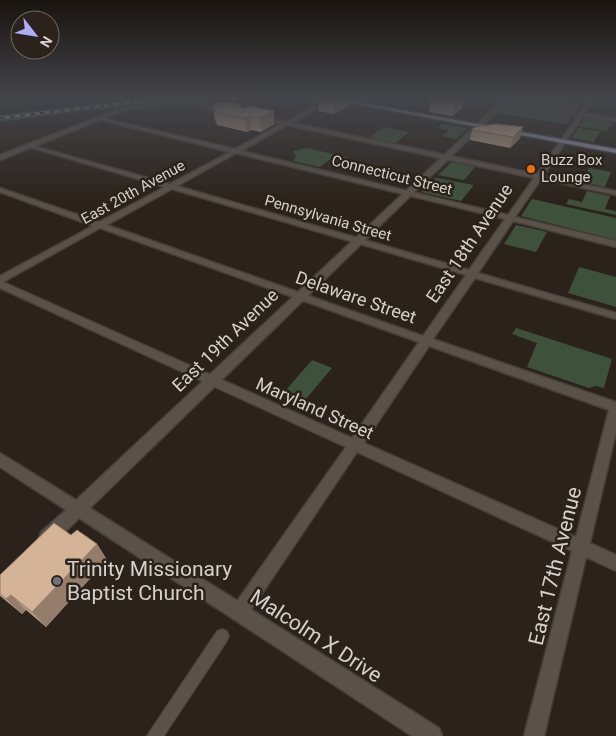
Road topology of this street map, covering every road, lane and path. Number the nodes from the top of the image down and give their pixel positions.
1 (68, 132) edge
2 (158, 132) edge
3 (269, 132) edge
4 (330, 132) edge
5 (471, 132) edge
6 (513, 132) edge
7 (568, 132) edge
8 (561, 141) junction
9 (32, 146) junction
10 (236, 151) junction
11 (616, 151) edge
12 (446, 157) junction
13 (0, 158) edge
14 (537, 176) junction
15 (171, 186) junction
16 (0, 190) edge
17 (408, 193) junction
18 (616, 193) edge
19 (509, 218) junction
20 (100, 225) junction
21 (358, 241) junction
22 (616, 244) edge
23 (470, 274) junction
24 (0, 280) edge
25 (0, 284) edge
26 (301, 295) junction
27 (616, 316) edge
28 (426, 339) junction
29 (212, 380) junction
30 (616, 407) edge
31 (354, 445) junction
32 (0, 459) edge
33 (78, 510) junction
34 (581, 547) junction
35 (33, 552) edge
36 (616, 563) edge
37 (239, 613) junction
38 (222, 636) dead end
39 (155, 736) edge
40 (430, 736) edge
41 (534, 736) edge

1 - 9 street
2 - 10 street, Connecticut Street
3 - 10 street, East 20th Avenue
4 - 12 street
5 - 12 street, East 19th Avenue
6 - 8 main road
7 - 8 street, East 18th Avenue
8 - 11 main road
8 - 14 street, East 18th Avenue
9 - 13 street
9 - 15 street, Pennsylvania Street
10 - 15 street, East 20th Avenue
10 - 17 street, Connecticut Street
12 - 14 street
12 - 17 street, East 19th Avenue
14 - 18 street
14 - 19 street, East 18th Avenue
15 - 20 street, East 20th Avenue
15 - 21 street, Pennsylvania Street
16 - 20 street, Delaware Street
17 - 19 street, Connecticut Street
17 - 21 street, East 19th Avenue
19 - 22 street, Connecticut Street
19 - 23 street, East 18th Avenue
20 - 24 street, East 20th Avenue
20 - 26 street, Delaware Street
21 - 23 street, Pennsylvania Street
21 - 26 street, East 19th Avenue
23 - 27 street, Pennsylvania Street
23 - 28 street, East 18th Avenue
25 - 29 street, Maryland Street
26 - 28 street, Delaware Street
26 - 29 street, East 19th Avenue
28 - 30 street, Delaware Street
28 - 31 street, East 18th Avenue
29 - 31 street, Maryland Street
29 - 33 street, East 19th Avenue
30 - 34 street, East 17th Avenue
31 - 34 street, Maryland Street
31 - 37 street, East 18th Avenue
32 - 33 street, Malcolm X Drive
33 - 35 street, East 19th Avenue
33 - 37 street, Malcolm X Drive
34 - 36 street, Maryland Street
34 - 41 street, East 17th Avenue
37 - 40 street, Malcolm X Drive
38 - 39 street

